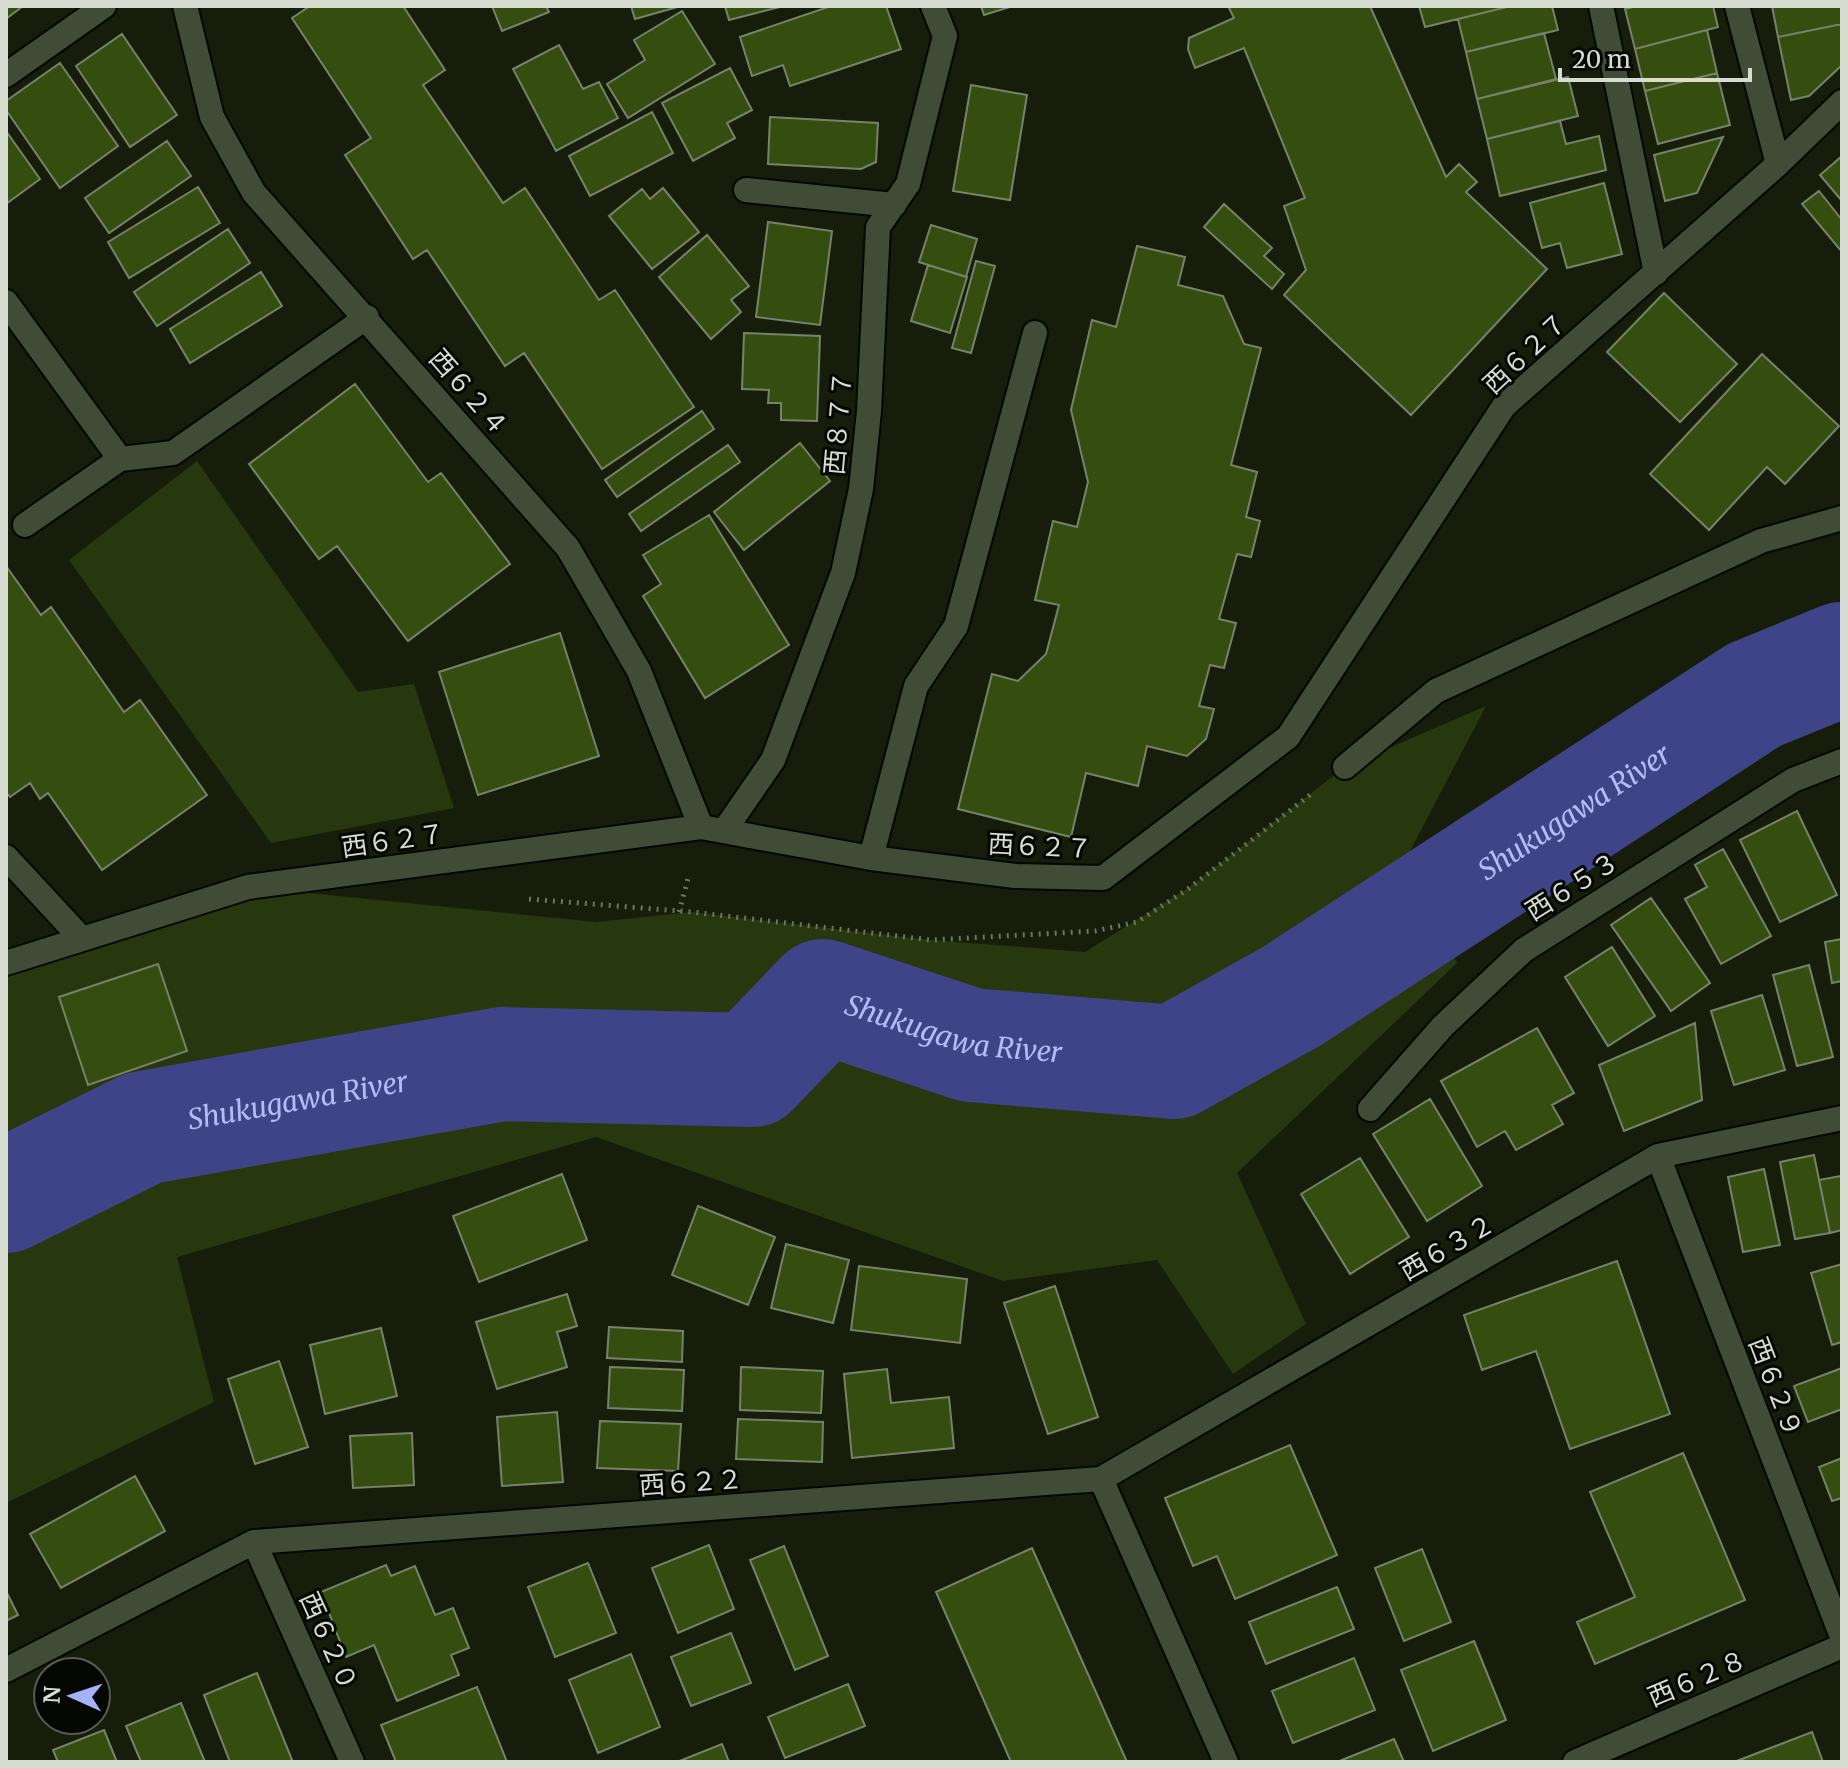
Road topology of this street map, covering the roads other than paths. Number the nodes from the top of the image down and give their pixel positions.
1 (104, 6) edge
2 (185, 6) edge
3 (933, 6) edge
4 (1601, 6) edge
5 (1737, 6) edge
6 (6, 75) edge
7 (1842, 102) edge
8 (1778, 164) junction
9 (746, 190) dead end
10 (894, 205) junction
11 (1656, 273) junction
12 (10, 316) edge
13 (367, 317) junction
14 (1035, 333) dead end
15 (120, 459) junction
16 (1842, 518) edge
17 (25, 525) dead end
18 (1842, 761) edge
19 (1345, 767) dead end
20 (713, 829) junction
21 (6, 857) edge
22 (871, 858) junction
23 (82, 939) junction
24 (6, 963) edge
25 (1370, 1109) dead end
26 (1842, 1118) edge
27 (1658, 1156) junction
28 (1101, 1479) junction
29 (254, 1542) junction
30 (1842, 1637) edge
31 (1842, 1646) edge
32 (6, 1670) edge
33 (352, 1762) edge
34 (1226, 1762) edge
35 (1575, 1762) edge

1 - 6 street
2 - 13 street, 西６２４
3 - 10 street, 西８７７
4 - 11 street
5 - 8 street
7 - 8 street, 西６２７
8 - 11 street, 西６２７
9 - 10 street
10 - 20 street, 西８７７
11 - 22 street, 西６２７
12 - 15 street
13 - 15 street
13 - 20 street, 西６２４
14 - 22 street
15 - 17 street
16 - 19 street
18 - 25 street, 西６５３
20 - 22 street, 西６２７
20 - 23 street, 西６２７
21 - 23 street
23 - 24 street, 西６２７
26 - 27 street, 西６３２
27 - 28 street, 西６３２
27 - 30 street, 西６２９
28 - 29 street, 西６２２
28 - 34 street
29 - 32 street, 西６２２
29 - 33 street, 西６２０
31 - 35 street, 西６２８

